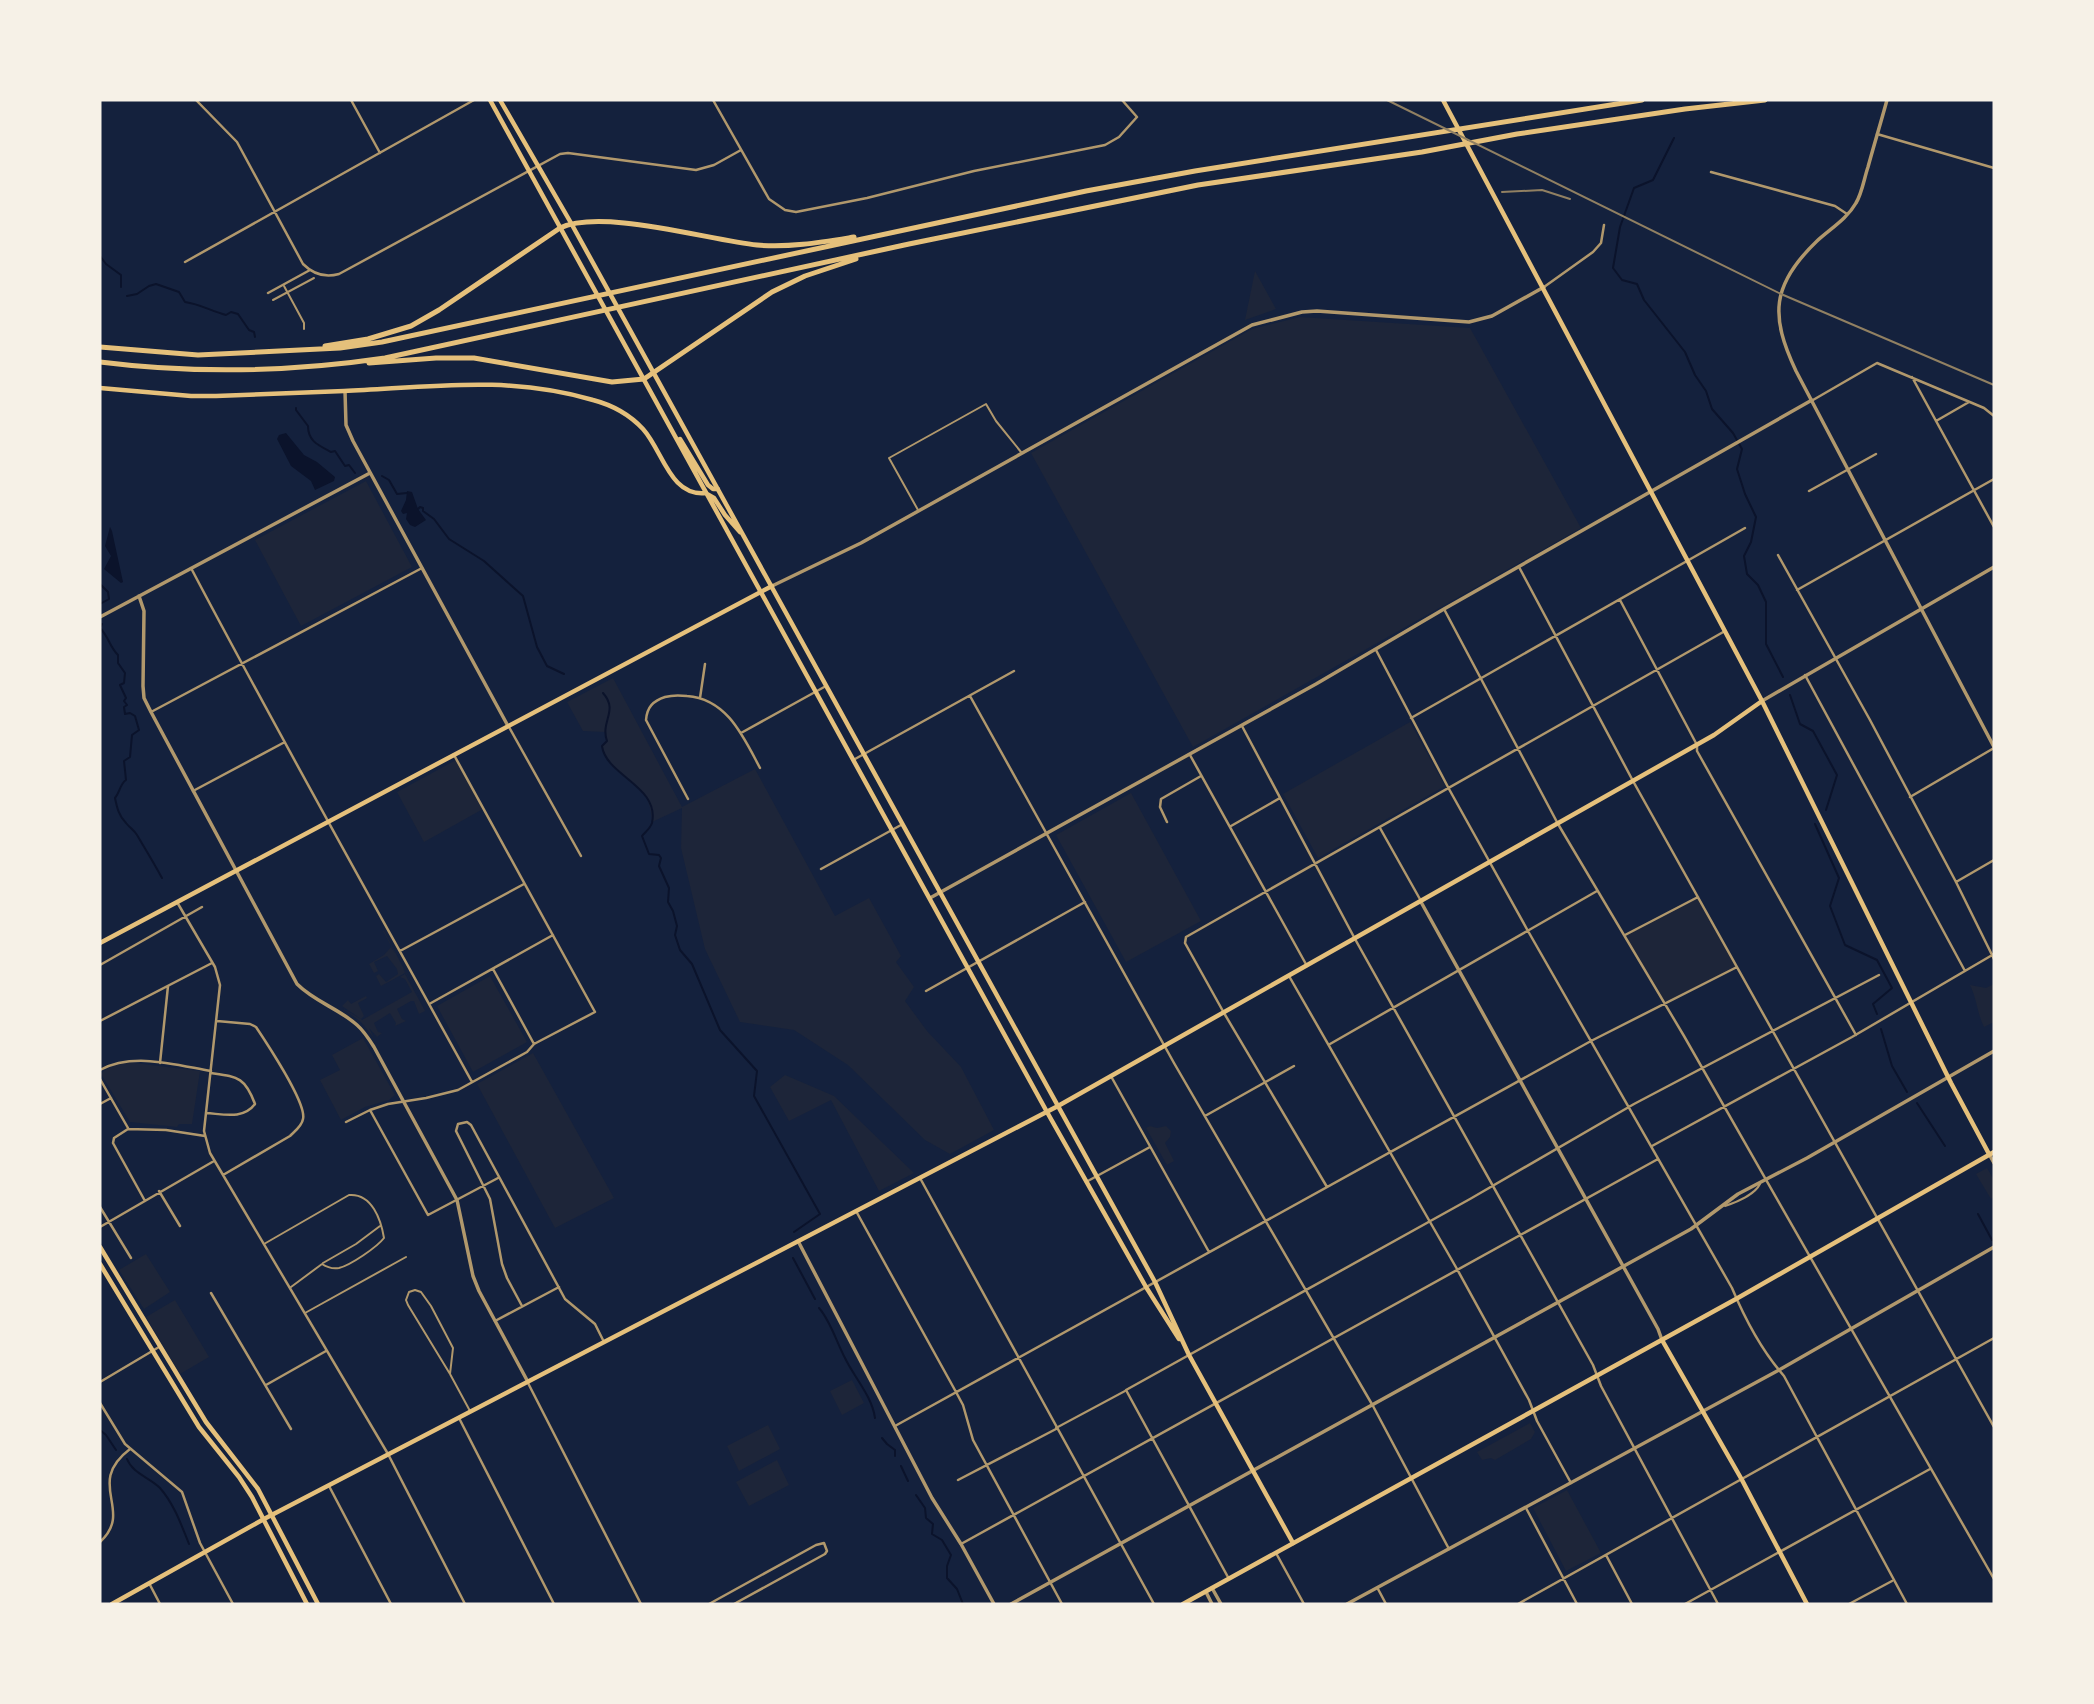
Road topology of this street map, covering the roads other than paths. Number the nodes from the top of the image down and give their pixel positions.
1 (197, 100) edge
2 (351, 100) edge
3 (474, 100) edge
4 (490, 100) edge
5 (500, 100) edge
6 (713, 100) edge
7 (1122, 100) edge
8 (1443, 100) edge
9 (1642, 100) edge
10 (1765, 100) edge
11 (1887, 100) edge
12 (1877, 134) junction
13 (741, 150) junction
14 (380, 153) junction
15 (537, 165) junction
16 (1994, 168) edge
17 (528, 170) junction
18 (1710, 172) dead end
19 (275, 212) junction
20 (1847, 214) junction
21 (571, 223) junction
22 (1604, 225) dead end
23 (560, 228) junction
24 (899, 231) junction
25 (909, 244) junction
26 (185, 262) dead end
27 (310, 270) junction
28 (314, 278) dead end
29 (284, 285) junction
30 (1544, 287) junction
31 (288, 292) junction
32 (268, 293) dead end
33 (273, 300) dead end
34 (304, 329) dead end
35 (100, 347) edge
36 (296, 350) junction
37 (100, 362) edge
38 (328, 366) junction
39 (654, 374) junction
40 (1912, 376) junction
41 (644, 379) junction
42 (100, 388) edge
43 (345, 391) junction
44 (1812, 400) junction
45 (1969, 402) junction
46 (1994, 416) edge
47 (1936, 421) junction
48 (672, 431) junction
49 (1022, 453) junction
50 (1876, 454) dead end
51 (1848, 469) junction
52 (370, 473) junction
53 (1994, 479) edge
54 (718, 489) junction
55 (1809, 491) dead end
56 (1973, 491) junction
57 (1651, 493) junction
58 (706, 494) junction
59 (918, 511) junction
60 (1994, 527) edge
61 (1745, 528) dead end
62 (745, 537) junction
63 (1886, 541) junction
64 (1778, 555) dead end
65 (1688, 561) junction
66 (1519, 567) junction
67 (1994, 567) edge
68 (191, 568) junction
69 (422, 568) junction
70 (772, 586) junction
71 (1797, 590) junction
72 (760, 592) junction
73 (139, 596) junction
74 (1620, 600) junction
75 (1922, 608) junction
76 (1444, 609) junction
77 (100, 617) edge
78 (1725, 631) junction
79 (1556, 636) junction
80 (1376, 650) junction
81 (1835, 658) junction
82 (241, 664) junction
83 (705, 664) dead end
84 (1658, 669) junction
85 (1014, 671) dead end
86 (1805, 675) junction
87 (1480, 679) junction
88 (826, 686) junction
89 (815, 692) junction
90 (970, 696) junction
91 (700, 698) junction
92 (1762, 701) junction
93 (1592, 706) junction
94 (151, 712) junction
95 (1411, 718) junction
96 (508, 726) junction
97 (1242, 726) junction
98 (741, 733) junction
99 (284, 743) junction
100 (1697, 745) junction
101 (1994, 748) edge
102 (1517, 749) junction
103 (454, 755) junction
104 (863, 755) junction
105 (1189, 755) junction
106 (853, 760) junction
107 (760, 768) dead end
108 (1202, 776) junction
109 (1633, 781) junction
110 (1449, 789) junction
111 (193, 791) junction
112 (1910, 797) junction
113 (688, 799) dead end
114 (1280, 799) junction
115 (329, 821) junction
116 (1167, 822) dead end
117 (902, 824) junction
118 (1558, 824) junction
119 (1229, 827) junction
120 (1380, 828) junction
121 (892, 830) junction
122 (1047, 833) junction
123 (580, 856) dead end
124 (1994, 860) edge
125 (1491, 863) junction
126 (1315, 865) junction
127 (821, 869) dead end
128 (236, 871) junction
129 (1956, 881) junction
130 (525, 884) junction
131 (1597, 891) junction
132 (940, 892) junction
133 (1266, 892) junction
134 (1698, 897) junction
135 (930, 898) junction
136 (177, 902) junction
137 (1085, 902) junction
138 (1421, 902) junction
139 (202, 907) dead end
140 (184, 917) junction
141 (1528, 931) junction
142 (1625, 935) junction
143 (553, 936) junction
144 (1355, 939) junction
145 (100, 943) edge
146 (400, 950) junction
147 (1994, 956) edge
148 (212, 962) junction
149 (979, 962) junction
150 (100, 965) edge
151 (1307, 966) junction
152 (1737, 967) junction
153 (968, 968) junction
154 (493, 969) junction
155 (1458, 971) junction
156 (1965, 971) junction
157 (1879, 975) dead end
158 (1289, 976) junction
159 (168, 985) junction
160 (926, 991) dead end
161 (1835, 998) junction
162 (1910, 1002) junction
163 (1665, 1003) junction
164 (429, 1004) junction
165 (1394, 1008) junction
166 (1224, 1013) junction
167 (100, 1021) edge
168 (217, 1021) junction
169 (1773, 1031) junction
170 (1856, 1035) junction
171 (1591, 1041) junction
172 (534, 1044) junction
173 (1329, 1045) junction
174 (1164, 1046) junction
175 (1994, 1051) edge
176 (160, 1063) junction
177 (1294, 1066) dead end
178 (1702, 1068) junction
179 (1794, 1069) junction
180 (100, 1070) edge
181 (211, 1072) junction
182 (1111, 1076) junction
183 (1948, 1077) junction
184 (100, 1079) edge
185 (1519, 1081) junction
186 (472, 1082) junction
187 (1265, 1082) junction
188 (111, 1098) junction
189 (403, 1101) junction
190 (100, 1104) edge
191 (1058, 1106) junction
192 (1629, 1107) junction
193 (1724, 1107) junction
194 (370, 1110) junction
195 (1047, 1112) junction
196 (206, 1113) junction
197 (1205, 1116) junction
198 (1455, 1116) junction
199 (346, 1122) dead end
200 (128, 1129) junction
201 (205, 1136) junction
202 (1835, 1142) junction
203 (1150, 1147) junction
204 (1652, 1147) junction
205 (1556, 1148) junction
206 (1391, 1152) junction
207 (1992, 1153) edge
208 (1658, 1158) junction
209 (214, 1161) junction
210 (1994, 1163) edge
211 (223, 1175) junction
212 (1097, 1176) junction
213 (499, 1178) junction
214 (919, 1178) junction
215 (1765, 1180) junction
216 (1086, 1182) junction
217 (484, 1185) junction
218 (1493, 1185) junction
219 (1327, 1187) junction
220 (159, 1191) junction
221 (145, 1200) junction
222 (457, 1200) junction
223 (1585, 1200) junction
224 (100, 1207) edge
225 (856, 1211) junction
226 (1878, 1218) junction
227 (1266, 1221) junction
228 (1430, 1221) junction
229 (109, 1222) junction
230 (382, 1225) junction
231 (1696, 1225) junction
232 (180, 1226) dead end
233 (100, 1227) edge
234 (1521, 1234) junction
235 (798, 1241) junction
236 (263, 1245) junction
237 (100, 1247) edge
238 (1994, 1247) edge
239 (1209, 1252) junction
240 (406, 1257) dead end
241 (1810, 1257) junction
242 (131, 1258) dead end
243 (100, 1264) edge
244 (322, 1264) junction
245 (1623, 1267) junction
246 (1457, 1269) junction
247 (1155, 1282) junction
248 (559, 1287) junction
249 (1146, 1287) junction
250 (289, 1289) junction
251 (1306, 1289) junction
252 (1919, 1289) junction
253 (211, 1293) dead end
254 (1736, 1299) junction
255 (1559, 1303) junction
256 (522, 1306) junction
257 (304, 1314) junction
258 (495, 1321) junction
259 (1850, 1328) junction
260 (1334, 1337) junction
261 (1495, 1338) junction
262 (1994, 1338) edge
263 (1662, 1340) junction
264 (604, 1342) junction
265 (159, 1347) junction
266 (152, 1351) junction
267 (326, 1351) junction
268 (1189, 1355) junction
269 (1018, 1357) junction
270 (1957, 1359) junction
271 (1779, 1370) junction
272 (450, 1374) junction
273 (1597, 1375) junction
274 (100, 1382) edge
275 (528, 1382) junction
276 (266, 1385) junction
277 (1126, 1391) junction
278 (956, 1392) junction
279 (1889, 1397) junction
280 (1215, 1402) junction
281 (100, 1403) edge
282 (1373, 1406) junction
283 (1533, 1411) junction
284 (1703, 1411) junction
285 (471, 1412) junction
286 (459, 1418) junction
287 (895, 1426) junction
288 (1994, 1427) edge
289 (291, 1429) dead end
290 (1056, 1429) junction
291 (1152, 1438) junction
292 (1818, 1438) junction
293 (1635, 1448) junction
294 (130, 1449) junction
295 (388, 1454) junction
296 (986, 1465) junction
297 (1931, 1469) junction
298 (1253, 1471) junction
299 (1083, 1476) junction
300 (1411, 1478) junction
301 (958, 1480) dead end
302 (1742, 1480) junction
303 (1571, 1483) junction
304 (329, 1485) junction
305 (1189, 1506) junction
306 (1525, 1507) junction
307 (1856, 1510) junction
308 (273, 1514) junction
309 (1014, 1515) junction
310 (1672, 1518) junction
311 (264, 1519) junction
312 (100, 1542) edge
313 (1293, 1543) junction
314 (961, 1544) junction
315 (1120, 1544) junction
316 (1448, 1549) junction
317 (206, 1551) junction
318 (1779, 1552) junction
319 (1276, 1553) junction
320 (1606, 1555) junction
321 (1229, 1579) junction
322 (1563, 1579) junction
323 (1894, 1580) junction
324 (1994, 1580) edge
325 (149, 1583) junction
326 (1051, 1583) junction
327 (1212, 1588) junction
328 (1377, 1588) junction
329 (1711, 1590) junction
330 (1206, 1592) junction
331 (112, 1604) edge
332 (160, 1604) edge
333 (233, 1604) edge
334 (307, 1604) edge
335 (318, 1604) edge
336 (391, 1604) edge
337 (466, 1604) edge
338 (554, 1604) edge
339 (641, 1604) edge
340 (709, 1604) edge
341 (734, 1604) edge
342 (994, 1604) edge
343 (1011, 1604) edge
344 (1062, 1604) edge
345 (1154, 1604) edge
346 (1183, 1604) edge
347 (1212, 1604) edge
348 (1221, 1604) edge
349 (1304, 1604) edge
350 (1347, 1604) edge
351 (1386, 1604) edge
352 (1518, 1604) edge
353 (1577, 1604) edge
354 (1632, 1604) edge
355 (1685, 1604) edge
356 (1718, 1604) edge
357 (1807, 1604) edge
358 (1849, 1604) edge
359 (1907, 1604) edge

1 - 19 street
2 - 14 street
3 - 14 street
4 - 17 main road
5 - 15 main road
6 - 13 street
7 - 13 street
8 - 30 main road
9 - 24 highway
10 - 25 highway
11 - 12 street
12 - 16 street
12 - 20 street
13 - 15 street
14 - 19 street
15 - 17 street
15 - 21 main road
17 - 23 main road
17 - 27 street
18 - 20 street
19 - 26 street
19 - 27 street
20 - 44 street
21 - 23 highway
21 - 24 highway
21 - 39 main road
22 - 30 street
23 - 36 highway
23 - 41 main road
24 - 36 highway
25 - 38 highway
25 - 39 highway
27 - 29 street
28 - 31 street
29 - 31 street
29 - 32 street
30 - 49 street
30 - 57 main road
31 - 33 street
31 - 34 street
35 - 36 highway
37 - 38 highway
38 - 41 highway
39 - 41 highway
39 - 54 main road
40 - 44 street
40 - 45 street
40 - 47 street
41 - 48 main road
42 - 43 main road
43 - 52 street
43 - 58 main road
44 - 51 street
44 - 57 street
45 - 46 street
45 - 47 street
47 - 56 street
48 - 54 main road
48 - 58 main road
49 - 59 street
49 - 59 street
50 - 51 street
51 - 55 street
51 - 63 street
52 - 68 street
52 - 69 street
53 - 56 street
54 - 62 main road
56 - 60 street
56 - 63 street
57 - 65 main road
57 - 66 street
58 - 62 main road
58 - 72 main road
59 - 70 street
61 - 65 street
62 - 70 main road
63 - 71 street
63 - 75 street
64 - 71 street
65 - 74 street
65 - 78 main road
66 - 76 street
66 - 79 street
67 - 75 street
68 - 73 street
68 - 82 street
69 - 82 street
69 - 96 street
70 - 72 main road
70 - 88 main road
71 - 81 street
72 - 89 main road
72 - 96 main road
73 - 77 street
73 - 94 street
74 - 79 street
74 - 84 street
75 - 81 street
75 - 101 street
76 - 80 street
76 - 87 street
78 - 84 street
78 - 92 main road
79 - 87 street
79 - 93 street
80 - 95 street
80 - 97 street
81 - 86 street
81 - 112 street
82 - 94 street
82 - 99 street
83 - 91 street
84 - 93 street
84 - 100 street
85 - 90 street
86 - 92 street
86 - 156 street
87 - 95 street
87 - 102 street
88 - 89 street
88 - 104 main road
89 - 98 street
89 - 106 main road
90 - 104 street
90 - 122 street
91 - 98 street
91 - 113 street
92 - 100 main road
92 - 162 main road
93 - 102 street
93 - 109 street
94 - 111 street
95 - 110 street
96 - 103 main road
96 - 123 street
97 - 105 street
97 - 114 street
98 - 107 street
99 - 111 street
99 - 115 street
100 - 109 main road
100 - 161 street
101 - 112 street
102 - 110 street
102 - 118 street
103 - 115 main road
103 - 130 street
104 - 106 street
104 - 117 main road
105 - 108 street
105 - 122 street
106 - 121 main road
108 - 116 street
108 - 119 street
109 - 118 main road
109 - 134 street
110 - 120 street
110 - 125 street
111 - 128 street
112 - 129 street
114 - 119 street
114 - 126 street
115 - 128 main road
115 - 146 street
117 - 121 street
117 - 132 main road
118 - 125 main road
118 - 131 street
119 - 133 street
120 - 126 street
120 - 138 street
121 - 127 street
121 - 135 main road
122 - 132 street
122 - 137 street
124 - 129 street
125 - 138 main road
125 - 141 street
126 - 133 street
126 - 144 street
128 - 136 main road
128 - 189 street
129 - 147 street
130 - 143 street
130 - 146 street
131 - 141 street
131 - 142 street
132 - 135 street
132 - 149 main road
133 - 151 street
133 - 166 street
134 - 142 street
134 - 152 street
135 - 153 main road
136 - 140 street
136 - 145 main road
137 - 149 street
137 - 174 street
138 - 144 main road
138 - 155 street
139 - 140 street
140 - 148 street
140 - 150 street
141 - 155 street
141 - 171 street
142 - 163 street
143 - 154 street
143 - 172 street
144 - 151 main road
144 - 165 street
146 - 164 street
147 - 156 street
148 - 159 street
148 - 168 street
149 - 153 street
149 - 191 main road
151 - 158 main road
152 - 163 street
152 - 169 street
153 - 160 street
153 - 195 main road
154 - 164 street
154 - 172 street
155 - 165 street
155 - 185 street
156 - 162 street
157 - 161 street
158 - 166 main road
158 - 173 street
159 - 167 street
159 - 176 street
161 - 169 street
161 - 170 street
162 - 170 street
162 - 183 main road
163 - 171 street
163 - 178 street
164 - 186 street
165 - 173 street
165 - 198 street
166 - 174 main road
166 - 187 street
168 - 181 street
168 - 211 street
169 - 178 street
169 - 179 street
170 - 179 street
171 - 185 street
171 - 192 street
172 - 186 street
173 - 206 street
174 - 182 main road
174 - 197 street
175 - 183 street
176 - 180 street
176 - 181 street
177 - 187 street
178 - 192 street
178 - 193 street
179 - 193 street
179 - 202 street
181 - 196 street
181 - 196 street
182 - 191 main road
182 - 203 street
183 - 202 street
183 - 207 main road
184 - 188 street
185 - 198 street
185 - 205 street
186 - 189 street
187 - 197 street
187 - 219 street
188 - 190 street
188 - 200 street
189 - 194 street
189 - 222 street
191 - 195 main road
191 - 212 main road
192 - 204 street
192 - 205 street
193 - 204 street
193 - 215 street
194 - 199 street
194 - 222 street
195 - 214 main road
195 - 216 main road
196 - 201 street
197 - 227 street
198 - 206 street
198 - 218 street
200 - 201 street
200 - 221 street
201 - 209 street
202 - 215 street
202 - 226 street
203 - 212 street
203 - 239 street
204 - 208 street
205 - 218 street
205 - 223 street
206 - 219 street
206 - 228 street
207 - 210 street
207 - 226 main road
208 - 223 street
208 - 231 street
209 - 211 street
209 - 220 street
211 - 236 street
212 - 216 street
212 - 247 main road
213 - 217 street
213 - 217 street
213 - 248 street
214 - 225 main road
214 - 269 street
215 - 231 street
215 - 241 street
216 - 249 main road
217 - 222 street
217 - 256 street
218 - 228 street
218 - 234 street
219 - 227 street
220 - 221 street
220 - 232 street
221 - 229 street
222 - 258 street
223 - 234 street
223 - 245 street
224 - 229 street
225 - 235 main road
225 - 278 street
226 - 241 main road
226 - 252 street
227 - 239 street
227 - 251 street
228 - 246 street
228 - 251 street
229 - 233 street
229 - 242 street
230 - 236 street
230 - 244 street
230 - 244 street
231 - 245 street
231 - 254 street
234 - 246 street
234 - 255 street
235 - 264 main road
235 - 287 street
236 - 250 street
237 - 265 main road
238 - 252 street
239 - 247 street
240 - 257 street
241 - 254 main road
241 - 259 street
243 - 266 main road
244 - 250 street
245 - 255 street
245 - 263 street
246 - 260 street
246 - 261 street
247 - 249 street
247 - 268 main road
248 - 256 street
248 - 264 street
249 - 268 main road
249 - 269 street
250 - 257 street
251 - 260 street
251 - 268 street
252 - 259 street
252 - 270 street
253 - 276 street
254 - 263 main road
254 - 271 street
255 - 261 street
255 - 273 street
256 - 258 street
257 - 267 street
258 - 275 street
259 - 271 street
259 - 279 street
260 - 280 street
260 - 282 street
261 - 282 street
261 - 283 street
262 - 270 street
263 - 273 main road
263 - 284 main road
264 - 275 main road
265 - 266 street
265 - 308 main road
266 - 274 street
266 - 311 main road
267 - 276 street
267 - 295 street
268 - 277 street
268 - 280 main road
269 - 278 street
269 - 290 street
270 - 279 street
270 - 288 street
271 - 284 street
271 - 292 street
272 - 272 street
272 - 285 street
273 - 283 main road
273 - 293 street
275 - 285 main road
275 - 339 street
276 - 289 street
277 - 290 street
277 - 291 street
278 - 287 street
278 - 296 street
279 - 292 street
279 - 297 street
280 - 291 street
280 - 298 main road
281 - 294 street
282 - 298 street
282 - 300 street
283 - 300 main road
283 - 303 street
284 - 293 street
284 - 302 main road
285 - 286 main road
286 - 295 main road
286 - 338 street
287 - 314 street
290 - 296 street
290 - 299 street
291 - 299 street
291 - 305 street
292 - 302 street
292 - 307 street
293 - 303 street
293 - 310 street
294 - 312 street
294 - 317 street
295 - 304 main road
295 - 337 street
296 - 301 street
296 - 309 street
297 - 307 street
297 - 324 street
298 - 305 street
298 - 313 main road
299 - 309 street
299 - 315 street
300 - 313 main road
300 - 316 street
302 - 310 street
302 - 318 main road
303 - 306 street
304 - 308 main road
304 - 336 street
305 - 315 street
305 - 321 street
306 - 316 street
306 - 322 street
307 - 318 street
307 - 323 street
308 - 311 main road
308 - 335 main road
309 - 314 street
309 - 326 street
310 - 320 street
310 - 329 street
311 - 317 main road
311 - 334 main road
313 - 319 main road
314 - 342 street
315 - 326 street
315 - 345 street
316 - 328 street
317 - 325 main road
317 - 333 street
318 - 329 street
318 - 357 main road
319 - 321 main road
319 - 349 street
320 - 322 street
320 - 354 street
321 - 327 main road
322 - 352 street
322 - 353 street
323 - 358 street
323 - 359 street
325 - 331 main road
325 - 332 street
326 - 343 street
326 - 344 street
327 - 330 main road
327 - 348 street
328 - 350 street
328 - 351 street
329 - 355 street
329 - 356 street
330 - 346 main road
330 - 347 street
340 - 341 street

